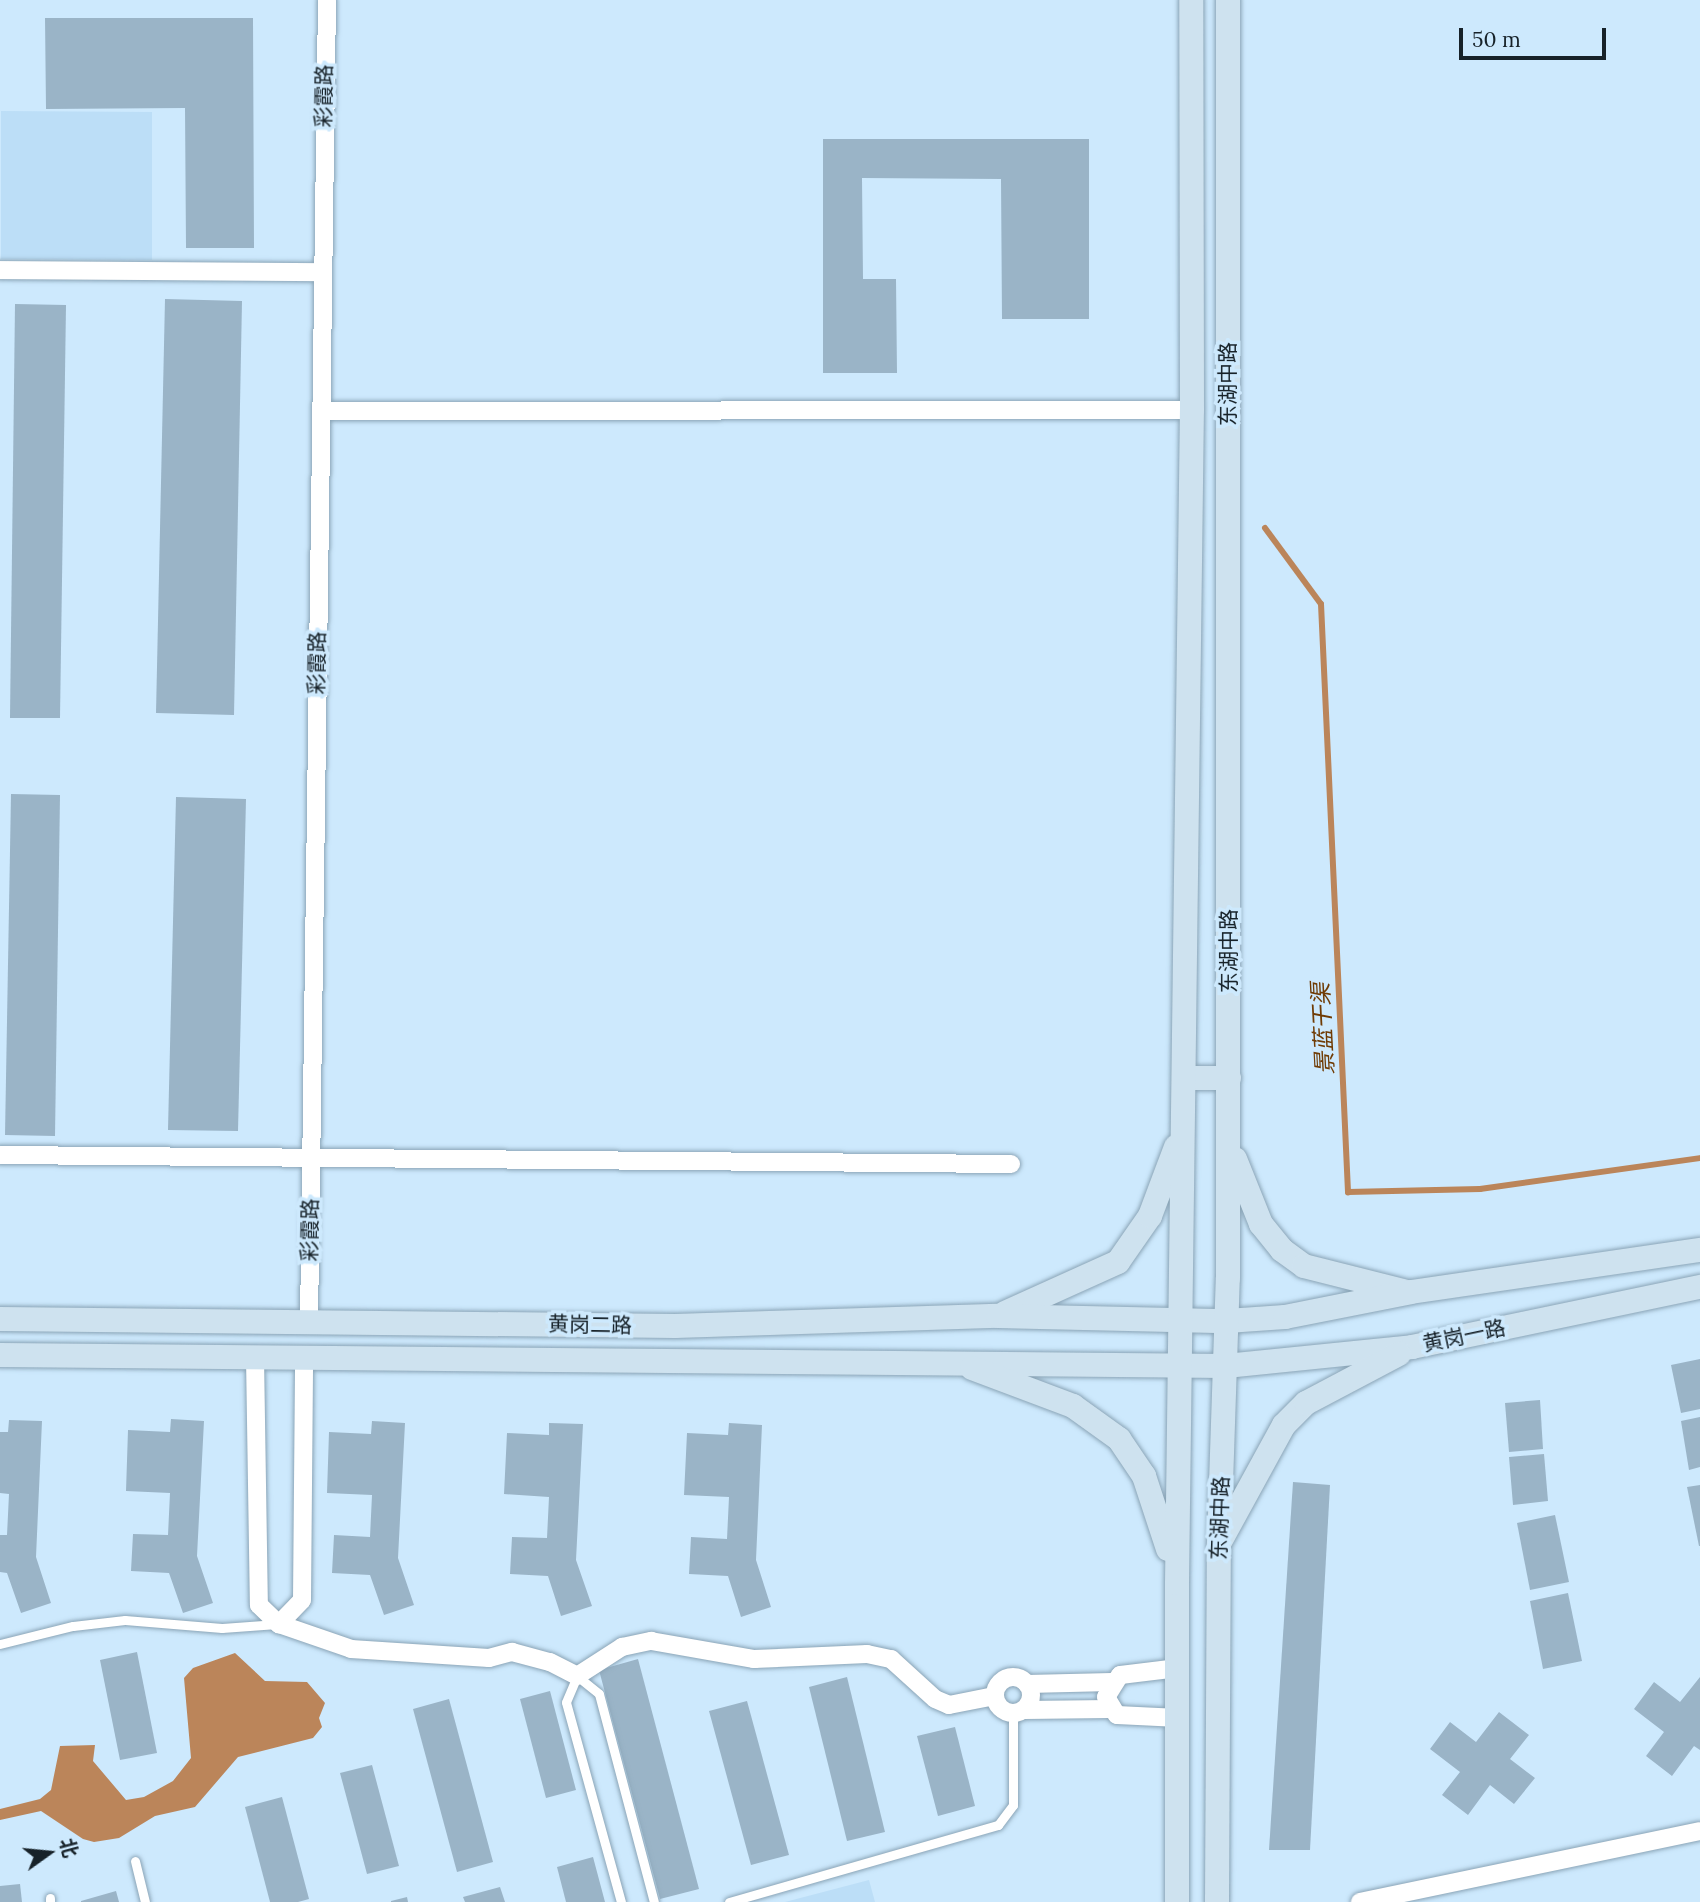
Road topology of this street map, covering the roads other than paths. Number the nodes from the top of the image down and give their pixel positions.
1 (1191, 0) edge
2 (325, 1) edge
3 (1231, 5) edge
4 (0, 270) edge
5 (322, 271) junction
6 (1192, 410) junction
7 (321, 411) junction
8 (1185, 1077) junction
9 (1229, 1078) junction
10 (1183, 1123) junction
11 (1228, 1138) junction
12 (0, 1155) edge
13 (311, 1155) junction
14 (1011, 1164) dead end
15 (1700, 1250) edge
16 (1700, 1287) edge
17 (1411, 1292) junction
18 (998, 1316) junction
19 (0, 1318) edge
20 (1227, 1321) junction
21 (310, 1322) junction
22 (1181, 1322) junction
23 (1412, 1347) junction
24 (0, 1355) edge
25 (255, 1357) junction
26 (304, 1357) junction
27 (952, 1361) junction
28 (1180, 1365) junction
29 (1226, 1366) junction
30 (1219, 1544) junction
31 (1177, 1583) junction
32 (1219, 1619) junction
33 (1178, 1621) junction
34 (279, 1624) junction
35 (0, 1644) edge
36 (1178, 1668) junction
37 (578, 1676) junction
38 (1112, 1682) junction
39 (1027, 1684) junction
40 (995, 1696) junction
41 (1110, 1709) junction
42 (1018, 1712) junction
43 (1179, 1718) junction
44 (1700, 1831) edge
45 (135, 1860) dead end
46 (145, 1902) edge
47 (621, 1902) edge
48 (654, 1902) edge
49 (729, 1902) edge
50 (1177, 1902) edge
51 (1217, 1902) edge
52 (1360, 1902) edge

1 - 6 main road, 东湖中路
2 - 5 street, 彩霞路
3 - 9 main road, 东湖中路
4 - 5 street
5 - 7 street, 彩霞路
6 - 7 street
6 - 8 main road, 东湖中路
7 - 13 street, 彩霞路
8 - 9 main road
8 - 10 main road, 东湖中路
9 - 11 main road, 东湖中路
10 - 18 main road
10 - 22 main road, 东湖中路
11 - 17 main road
11 - 20 main road, 东湖中路
12 - 13 street
13 - 14 street
13 - 21 street, 彩霞路
15 - 17 main road
16 - 23 main road, 黄岗一路
17 - 20 main road
18 - 21 main road, 黄岗二路
18 - 22 main road, 黄岗二路
19 - 21 main road, 黄岗二路
20 - 22 main road, 黄岗二路
20 - 29 main road, 东湖中路
22 - 28 main road, 东湖中路
23 - 29 main road, 黄岗一路
23 - 30 main road
24 - 25 main road, 黄岗二路
25 - 26 main road, 黄岗二路
25 - 34 street
26 - 27 main road, 黄岗二路
26 - 34 street
27 - 28 main road, 黄岗二路
27 - 31 main road
28 - 29 main road, 黄岗一路
28 - 31 main road, 东湖中路
29 - 30 main road, 东湖中路
30 - 32 main road, 东湖中路
31 - 33 main road, 东湖中路
32 - 33 main road
32 - 51 main road, 东湖中路
33 - 36 main road, 东湖中路
34 - 35 lane
34 - 37 street
36 - 38 street
36 - 43 main road, 东湖中路
37 - 40 street
37 - 47 lane
37 - 48 lane
38 - 39 street
38 - 41 street
39 - 40 street
39 - 42 street
40 - 42 street
41 - 42 street
41 - 43 street
42 - 49 lane
43 - 50 main road, 东湖中路
44 - 52 street
45 - 46 lane

